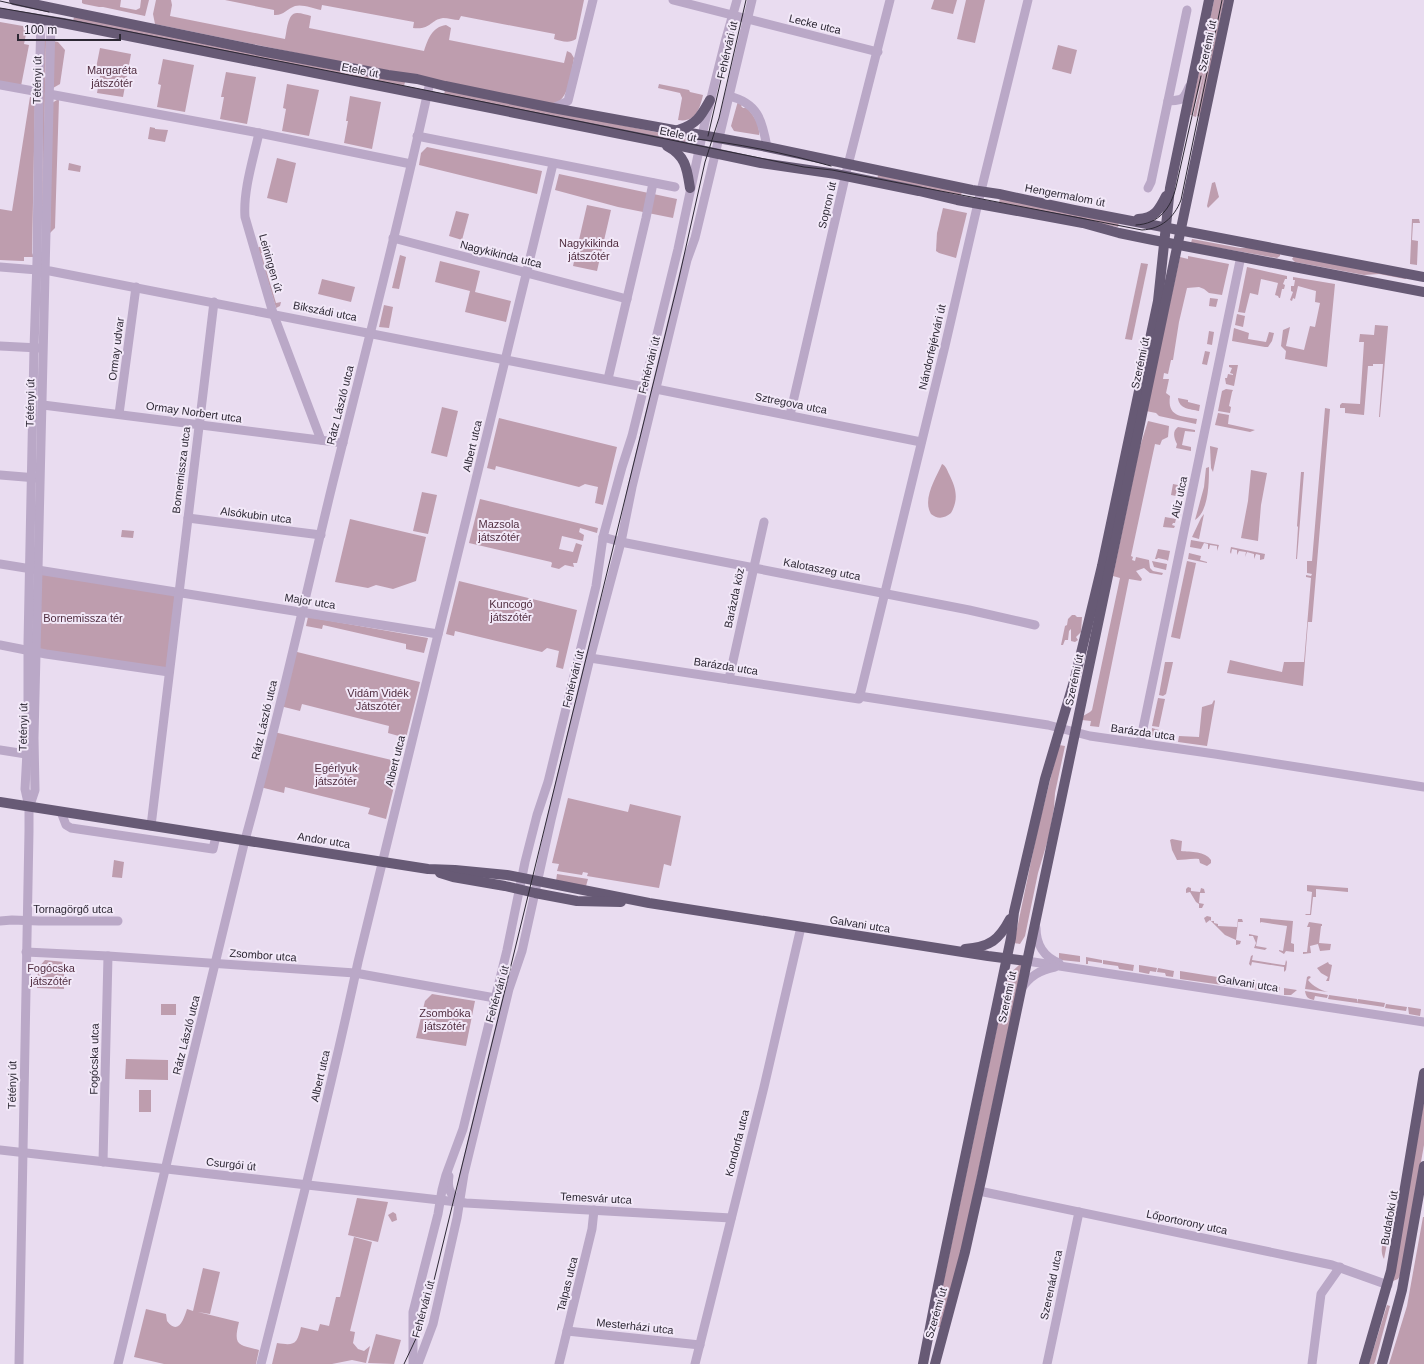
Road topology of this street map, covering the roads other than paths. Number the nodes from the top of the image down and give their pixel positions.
1 (14, 0) edge
2 (593, 0) edge
3 (673, 0) edge
4 (737, 0) edge
5 (752, 0) edge
6 (890, 0) edge
7 (1028, 0) edge
8 (1209, 0) edge
9 (1229, 0) edge
10 (42, 3) edge
11 (52, 4) edge
12 (1187, 10) dead end
13 (0, 13) edge
14 (733, 15) junction
15 (747, 19) junction
16 (46, 21) junction
17 (878, 52) junction
18 (1194, 75) junction
19 (430, 82) junction
20 (0, 85) edge
21 (38, 92) junction
22 (49, 94) junction
23 (427, 96) junction
24 (729, 96) junction
25 (710, 100) junction
26 (568, 101) junction
27 (1168, 101) junction
28 (553, 108) junction
29 (582, 113) junction
30 (1185, 119) junction
31 (676, 131) junction
32 (259, 134) junction
33 (702, 135) junction
34 (417, 136) junction
35 (719, 137) junction
36 (658, 142) junction
37 (768, 147) junction
38 (698, 150) junction
39 (715, 154) junction
40 (411, 164) junction
41 (553, 164) junction
42 (848, 164) junction
43 (846, 176) junction
44 (653, 183) junction
45 (675, 187) dead end
46 (690, 188) junction
47 (1148, 188) dead end
48 (1170, 188) junction
49 (981, 192) junction
50 (978, 203) junction
51 (1130, 220) junction
52 (1165, 227) junction
53 (1181, 230) junction
54 (393, 238) junction
55 (1164, 242) junction
56 (1178, 244) junction
57 (1287, 250) junction
58 (1241, 256) junction
59 (1284, 265) junction
60 (0, 267) edge
61 (40, 270) junction
62 (527, 273) junction
63 (1421, 276) edge
64 (136, 287) junction
65 (1419, 291) edge
66 (627, 299) junction
67 (214, 302) junction
68 (273, 313) junction
69 (370, 332) junction
70 (0, 346) edge
71 (34, 348) junction
72 (44, 348) junction
73 (505, 360) junction
74 (608, 379) junction
75 (644, 387) junction
76 (656, 389) junction
77 (42, 405) junction
78 (120, 414) junction
79 (790, 415) junction
80 (199, 425) junction
81 (321, 440) junction
82 (921, 442) junction
83 (343, 443) junction
84 (0, 475) edge
85 (31, 477) junction
86 (41, 478) junction
87 (188, 518) junction
88 (764, 522) dead end
89 (321, 535) junction
90 (603, 538) junction
91 (621, 542) junction
92 (0, 564) edge
93 (753, 568) junction
94 (34, 569) junction
95 (179, 593) junction
96 (884, 594) junction
97 (302, 612) junction
98 (1035, 625) dead end
99 (438, 634) junction
100 (0, 645) edge
101 (32, 651) junction
102 (590, 658) junction
103 (170, 672) junction
104 (729, 679) junction
105 (859, 697) junction
106 (1061, 729) junction
107 (1075, 732) junction
108 (1140, 743) junction
109 (0, 750) edge
110 (26, 754) junction
111 (1424, 787) edge
112 (0, 802) edge
113 (29, 807) junction
114 (61, 812) junction
115 (151, 826) junction
116 (216, 836) junction
117 (245, 840) junction
118 (383, 862) junction
119 (428, 869) junction
120 (522, 878) junction
121 (538, 882) junction
122 (519, 889) junction
123 (535, 894) junction
124 (649, 903) junction
125 (1014, 912) junction
126 (0, 921) edge
127 (27, 921) junction
128 (118, 921) dead end
129 (1035, 922) junction
130 (801, 927) junction
131 (953, 950) junction
132 (26, 952) junction
133 (108, 956) junction
134 (1006, 959) junction
135 (1027, 961) junction
136 (216, 964) junction
137 (1068, 967) junction
138 (356, 973) junction
139 (1021, 990) junction
140 (495, 998) junction
141 (1424, 1022) edge
142 (1424, 1073) edge
143 (1422, 1092) edge
144 (0, 1150) edge
145 (23, 1153) junction
146 (454, 1156) junction
147 (103, 1162) junction
148 (1424, 1166) edge
149 (165, 1169) junction
150 (307, 1184) junction
151 (978, 1191) junction
152 (440, 1200) junction
153 (460, 1202) junction
154 (594, 1210) junction
155 (1079, 1212) junction
156 (731, 1218) junction
157 (1340, 1267) junction
158 (1388, 1285) junction
159 (1402, 1290) junction
160 (567, 1331) junction
161 (700, 1345) junction
162 (19, 1364) edge
163 (118, 1364) edge
164 (261, 1364) edge
165 (413, 1364) edge
166 (418, 1364) edge
167 (560, 1364) edge
168 (695, 1364) edge
169 (923, 1364) edge
170 (935, 1364) edge
171 (1047, 1364) edge
172 (1312, 1364) edge
173 (1364, 1364) edge
174 (1382, 1364) edge

1 - 10 main road, Etele út
2 - 26 street
3 - 14 street, Lecke utca
4 - 14 street, Fehérvári út
5 - 15 street, Fehérvári út
6 - 17 street, Sopron út
7 - 49 street, Nándorfejérvári út
8 - 18 main road, Szerémi út
9 - 53 main road, Szerémi út
10 - 11 main road, Etele út
10 - 16 main road, Tétényi út
11 - 16 main road, Tétényi út
11 - 19 main road, Etele út
12 - 27 street
13 - 16 main road, Etele út
14 - 15 street, Lecke utca
14 - 25 street, Fehérvári út
15 - 17 street, Lecke utca
15 - 24 street, Fehérvári út
16 - 21 street, Tétényi út
16 - 22 street, Tétényi út
16 - 23 main road, Etele út
17 - 42 street, Sopron út
18 - 27 street
18 - 30 main road, Szerémi út
19 - 23 street, Rátz László utca
19 - 28 main road, Etele út
20 - 21 street
21 - 61 street, Tétényi út
22 - 32 street
22 - 61 street, Tétényi út
23 - 34 street, Rátz László utca
23 - 36 main road, Etele út
24 - 35 street, Fehérvári út
24 - 37 street
25 - 31 main road
25 - 33 street, Fehérvári út
26 - 28 street
26 - 29 street
27 - 30 street
27 - 47 street
28 - 29 main road, Etele út
29 - 31 main road, Etele út
30 - 48 main road, Szerémi út
31 - 33 main road, Etele út
32 - 40 street
32 - 68 street, Leiningen út
33 - 35 main road, Hengermalom út
33 - 38 street, Fehérvári út
34 - 40 street, Rátz László utca
34 - 41 street
35 - 37 main road, Hengermalom út
35 - 39 street, Fehérvári út
36 - 38 main road, Etele út
36 - 46 main road
37 - 42 main road, Hengermalom út
38 - 39 main road, Etele út
38 - 46 street, Fehérvári út
39 - 43 main road
39 - 76 street, Fehérvári út
40 - 54 street, Rátz László utca
41 - 44 street
41 - 62 street, Albert utca
42 - 43 street, Sopron út
42 - 49 main road, Hengermalom út
43 - 50 main road
43 - 79 street, Sopron út
44 - 45 street
44 - 66 street
46 - 75 street, Fehérvári út
48 - 51 main road
48 - 52 main road, Szerémi út
49 - 50 street, Nándorfejérvári út
49 - 51 main road, Hengermalom út
50 - 55 main road
50 - 82 street, Nándorfejérvári út
51 - 52 main road, Hengermalom út
52 - 53 main road, Hengermalom út
52 - 55 main road, Szerémi út
53 - 56 main road, Szerémi út
53 - 57 main road, Hengermalom út
54 - 62 street, Nagykikinda utca
54 - 69 street, Rátz László utca
55 - 56 main road
55 - 106 main road, Szerémi út
56 - 58 main road
56 - 107 main road, Szerémi út
57 - 59 main road
57 - 63 main road, Hengermalom út
58 - 59 main road
58 - 108 street, Alíz utca
59 - 65 main road
60 - 61 street, Bikszádi utca
61 - 64 street, Bikszádi utca
61 - 71 street, Tétényi út
61 - 72 street, Tétényi út
62 - 66 street, Nagykikinda utca
62 - 73 street, Albert utca
63 - 65 main road
64 - 67 street, Bikszádi utca
64 - 78 street, Ormay udvar
66 - 74 street
67 - 68 street, Bikszádi utca
67 - 80 street, Bornemissza utca
68 - 69 street, Bikszádi utca
68 - 81 street, Leiningen út
69 - 73 street, Bikszádi utca
69 - 83 street, Rátz László utca
70 - 71 street
71 - 72 street
71 - 85 street, Tétényi út
72 - 77 street, Tétényi út
73 - 74 street, Bikszádi utca
73 - 99 street, Albert utca
74 - 75 street, Bikszádi utca
75 - 90 street, Fehérvári út
76 - 79 street, Sztregova utca
76 - 91 street, Fehérvári út
77 - 78 street, Ormay Norbert utca
77 - 86 street, Tétényi út
78 - 80 street, Ormay Norbert utca
79 - 82 street, Sztregova utca
80 - 81 street, Ormay Norbert utca
80 - 87 street, Bornemissza utca
81 - 83 street, Ormay Norbert utca
82 - 96 street, Nándorfejérvári út
83 - 89 street, Rátz László utca
84 - 85 street
85 - 86 street
85 - 94 street, Tétényi út
86 - 94 street, Tétényi út
87 - 89 street, Alsókubin utca
87 - 95 street, Bornemissza utca
88 - 93 street, Barázda köz
89 - 97 street, Rátz László utca
90 - 91 street, Kalotaszeg utca
90 - 120 street, Fehérvári út
91 - 93 street, Kalotaszeg utca
91 - 102 street, Fehérvári út
92 - 94 street
93 - 96 street, Kalotaszeg utca
93 - 104 street, Barázda köz
94 - 95 street
94 - 101 street, Tétényi út
95 - 97 street, Major utca
95 - 103 street
96 - 98 street, Kalotaszeg utca
96 - 105 street, Nándorfejérvári út
97 - 99 street, Major utca
97 - 117 street, Rátz László utca
99 - 118 street, Albert utca
100 - 101 street
101 - 103 street
101 - 110 street, Tétényi út
101 - 113 street, Tétényi út
102 - 104 street, Barázda utca
102 - 121 street, Fehérvári út
103 - 115 street
104 - 105 street, Barázda utca
105 - 106 street, Barázda utca
106 - 107 street, Barázda utca
106 - 125 main road, Szerémi út
107 - 108 street, Barázda utca
107 - 129 main road, Szerémi út
108 - 111 street, Barázda utca
109 - 110 street
110 - 113 street, Tétényi út
112 - 113 main road, Andor utca
113 - 114 main road, Andor utca
113 - 127 street, Tétényi út
114 - 115 main road, Andor utca
114 - 116 street
115 - 116 main road, Andor utca
116 - 117 main road, Andor utca
117 - 118 main road, Andor utca
117 - 136 street, Rátz László utca
118 - 119 main road, Andor utca
118 - 138 street, Albert utca
119 - 120 main road, Andor utca
119 - 122 main road, Andor utca
120 - 121 main road, Andor utca
120 - 122 street, Fehérvári út
121 - 123 street, Fehérvári út
121 - 124 main road, Galvani utca
122 - 123 main road, Andor utca
122 - 140 street, Fehérvári út
123 - 124 main road, Galvani utca
123 - 153 street, Fehérvári út
124 - 130 main road, Galvani utca
125 - 131 main road
125 - 134 main road, Szerémi út
126 - 127 street, Tornagörgő utca
127 - 128 street, Tornagörgő utca
127 - 132 street, Tétényi út
129 - 135 main road, Szerémi út
129 - 137 street, Galvani utca
130 - 131 main road, Galvani utca
130 - 156 street, Kondorfa utca
131 - 134 main road, Galvani utca
132 - 133 street, Zsombor utca
132 - 145 street, Tétényi út
133 - 136 street, Zsombor utca
133 - 147 street, Fogócska utca
134 - 135 main road, Galvani utca
134 - 169 main road, Szerémi út
135 - 137 street, Galvani utca
135 - 139 main road, Szerémi út
136 - 138 street, Zsombor utca
136 - 149 street, Rátz László utca
137 - 139 street, Galvani utca
137 - 141 street, Galvani utca
138 - 140 street, Zsombor utca
138 - 150 street, Albert utca
139 - 151 main road, Szerémi út
140 - 146 street, Fehérvári út
142 - 143 main road, Budafoki út
143 - 158 main road, Budafoki út
144 - 145 street, Csurgói út
145 - 147 street, Csurgói út
145 - 162 street, Tétényi út
146 - 152 street, Fehérvári út
146 - 153 street
147 - 149 street, Csurgói út
148 - 159 main road
149 - 150 street, Csurgói út
149 - 163 street, Rátz László utca
150 - 152 street, Csurgói út
150 - 164 street, Albert utca
151 - 155 street, Lőportorony utca
151 - 170 main road, Szerémi út
152 - 153 street, Csurgói út
152 - 165 street, Fehérvári út
153 - 154 street, Temesvár utca
153 - 166 street, Fehérvári út
154 - 156 street, Temesvár utca
154 - 160 street, Talpas utca
155 - 157 street, Lőportorony utca
155 - 171 street, Szerenád utca
156 - 161 street, Kondorfa utca
157 - 158 street, Lőportorony utca
157 - 172 street
158 - 159 main road
158 - 173 main road, Budafoki út
159 - 174 main road
160 - 161 street, Mesterházi utca
160 - 167 street, Talpas utca
161 - 168 street, Kondorfa utca

